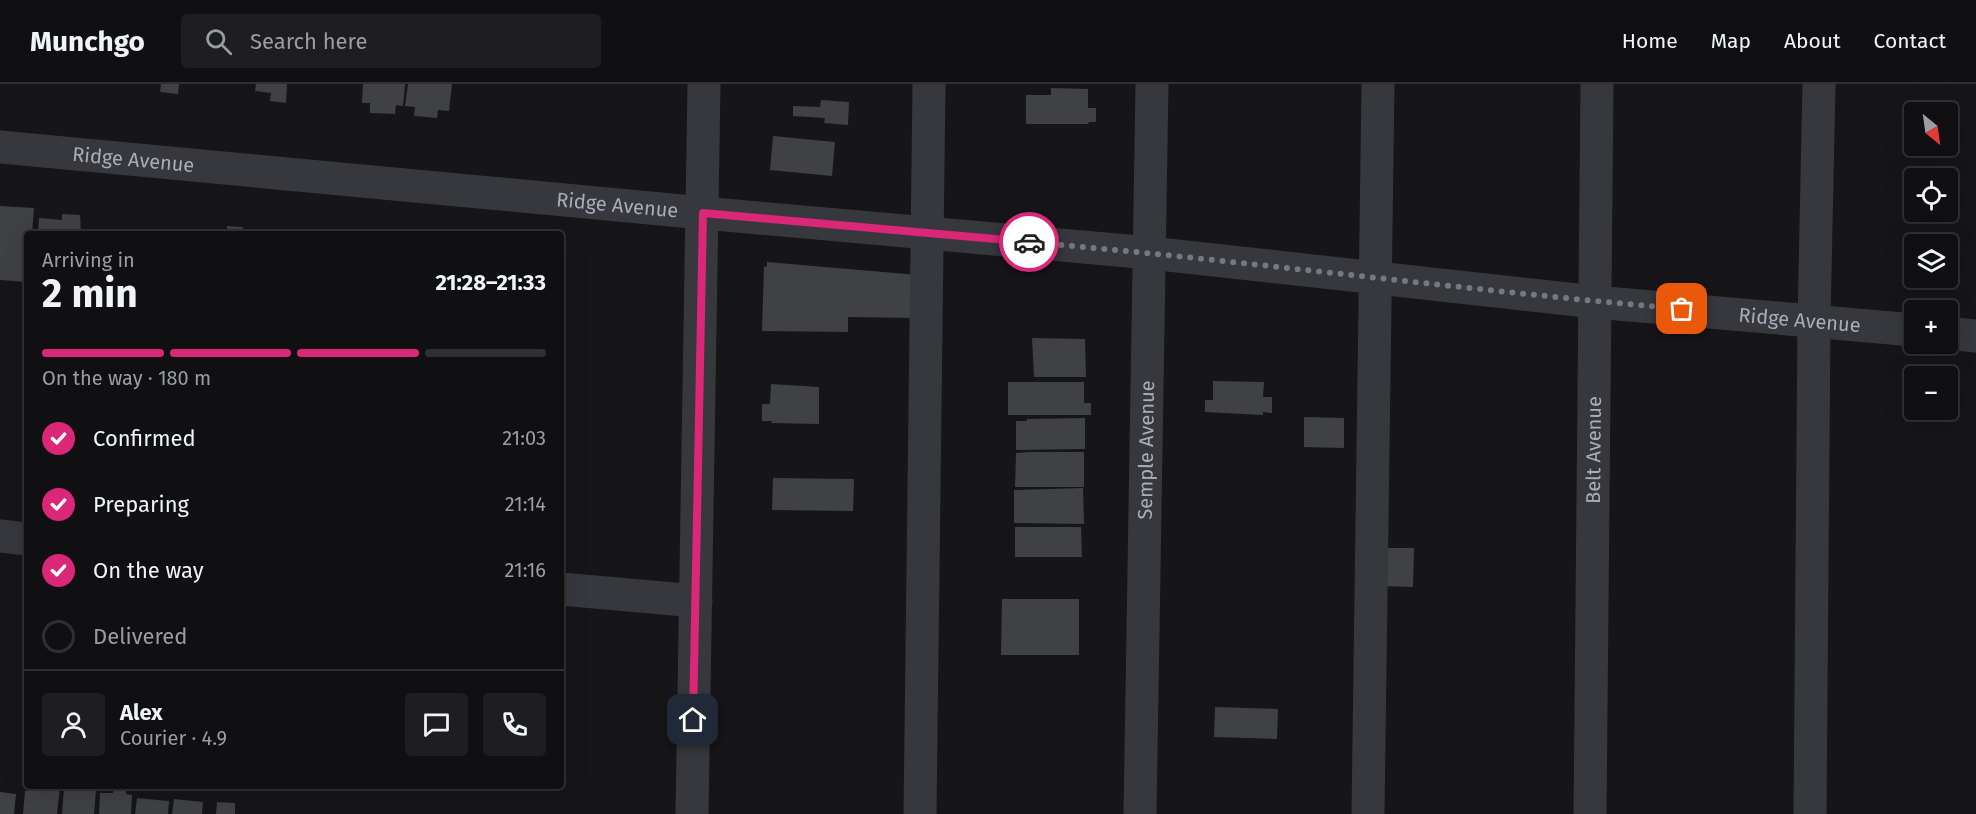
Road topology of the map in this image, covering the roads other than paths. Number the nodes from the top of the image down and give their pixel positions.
1 (704, 84) edge
2 (929, 84) edge
3 (1152, 84) edge
4 (1378, 84) edge
5 (1597, 84) edge
6 (1819, 84) edge
7 (0, 147) edge
8 (703, 213) junction
9 (928, 233) junction
10 (1150, 253) junction
11 (1376, 277) junction
12 (1595, 302) junction
13 (1814, 321) junction
14 (1904, 329) edge
15 (1958, 334) edge
16 (1976, 336) edge
17 (0, 536) edge
18 (24, 539) edge
19 (564, 589) edge
20 (696, 602) junction
21 (692, 814) edge
22 (920, 814) edge
23 (1140, 814) edge
24 (1368, 814) edge
25 (1590, 814) edge
26 (1810, 814) edge

1 - 8 street
2 - 9 street
3 - 10 street, Semple Avenue
4 - 11 street
5 - 12 street, Belt Avenue
6 - 13 street
7 - 8 street, Ridge Avenue
8 - 9 street, Ridge Avenue
8 - 20 street
9 - 10 street, Ridge Avenue
9 - 22 street
10 - 11 street, Ridge Avenue
10 - 23 street, Semple Avenue
11 - 12 street, Ridge Avenue
11 - 24 street
12 - 13 street, Ridge Avenue
12 - 25 street, Belt Avenue
13 - 14 street, Ridge Avenue
13 - 26 street
15 - 16 street
17 - 18 street
19 - 20 street
20 - 21 street

